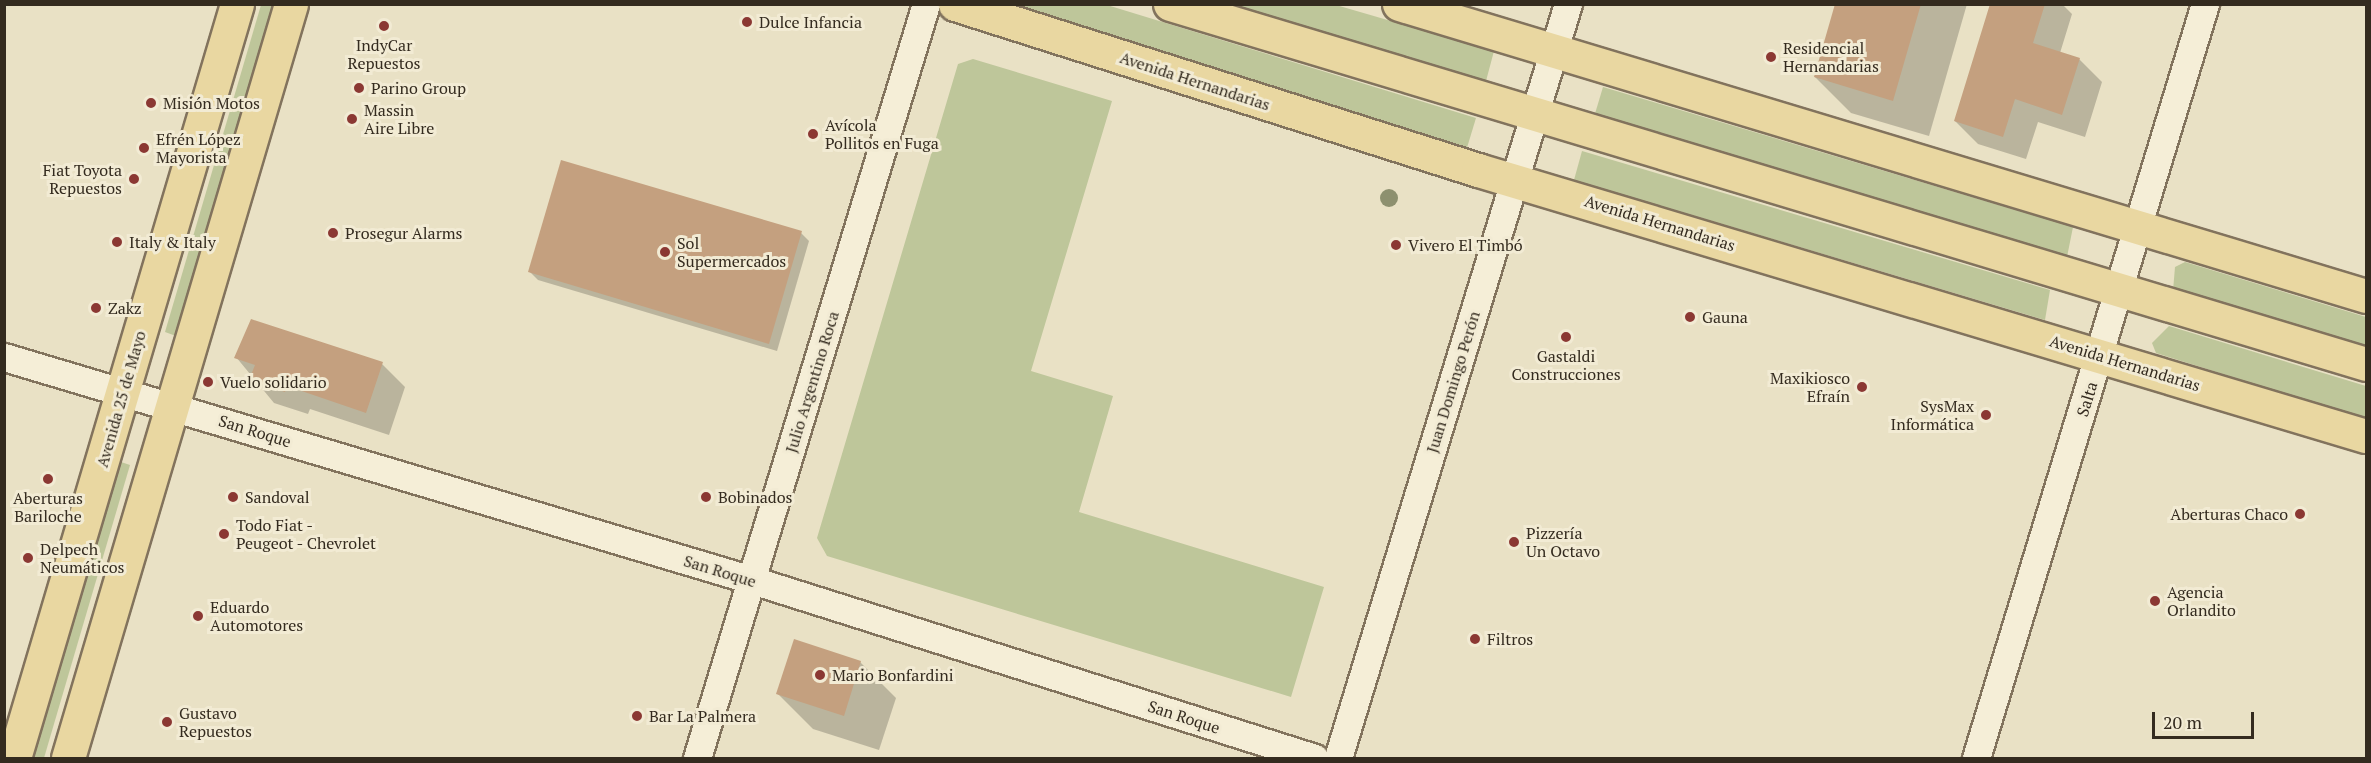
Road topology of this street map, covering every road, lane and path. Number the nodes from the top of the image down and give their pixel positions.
1 (237, 4) edge
2 (291, 4) edge
3 (926, 4) edge
4 (955, 4) edge
5 (1170, 4) edge
6 (1399, 4) edge
7 (1568, 4) edge
8 (2205, 4) edge
9 (1555, 50) junction
10 (1536, 117) junction
11 (1516, 180) junction
12 (2139, 228) junction
13 (2120, 291) junction
14 (2367, 296) edge
15 (2100, 356) junction
16 (4, 357) edge
17 (2367, 364) edge
18 (122, 393) junction
19 (174, 407) junction
20 (2367, 436) edge
21 (752, 580) junction
22 (14, 759) edge
23 (68, 759) edge
24 (697, 759) edge
25 (1315, 759) edge
26 (1338, 759) edge
27 (1976, 759) edge

1 - 18 main road, Avenida 25 de Mayo
2 - 19 main road
3 - 21 street, Julio Argentino Roca
4 - 11 main road, Avenida Hernandarias
5 - 10 main road
6 - 9 main road
7 - 9 street, Juan Domingo Perón
8 - 12 street, Salta
9 - 10 street, Juan Domingo Perón
9 - 12 main road
10 - 11 street, Juan Domingo Perón
10 - 13 main road
11 - 15 main road, Avenida Hernandarias
11 - 26 street, Juan Domingo Perón
12 - 13 street, Salta
12 - 14 main road
13 - 15 street, Salta
13 - 17 main road
15 - 20 main road, Avenida Hernandarias
15 - 27 street, Salta
16 - 18 street, San Roque
18 - 19 street, San Roque
18 - 22 main road, Avenida 25 de Mayo
19 - 21 street, San Roque
19 - 23 main road
21 - 24 street, Julio Argentino Roca
21 - 25 street, San Roque

